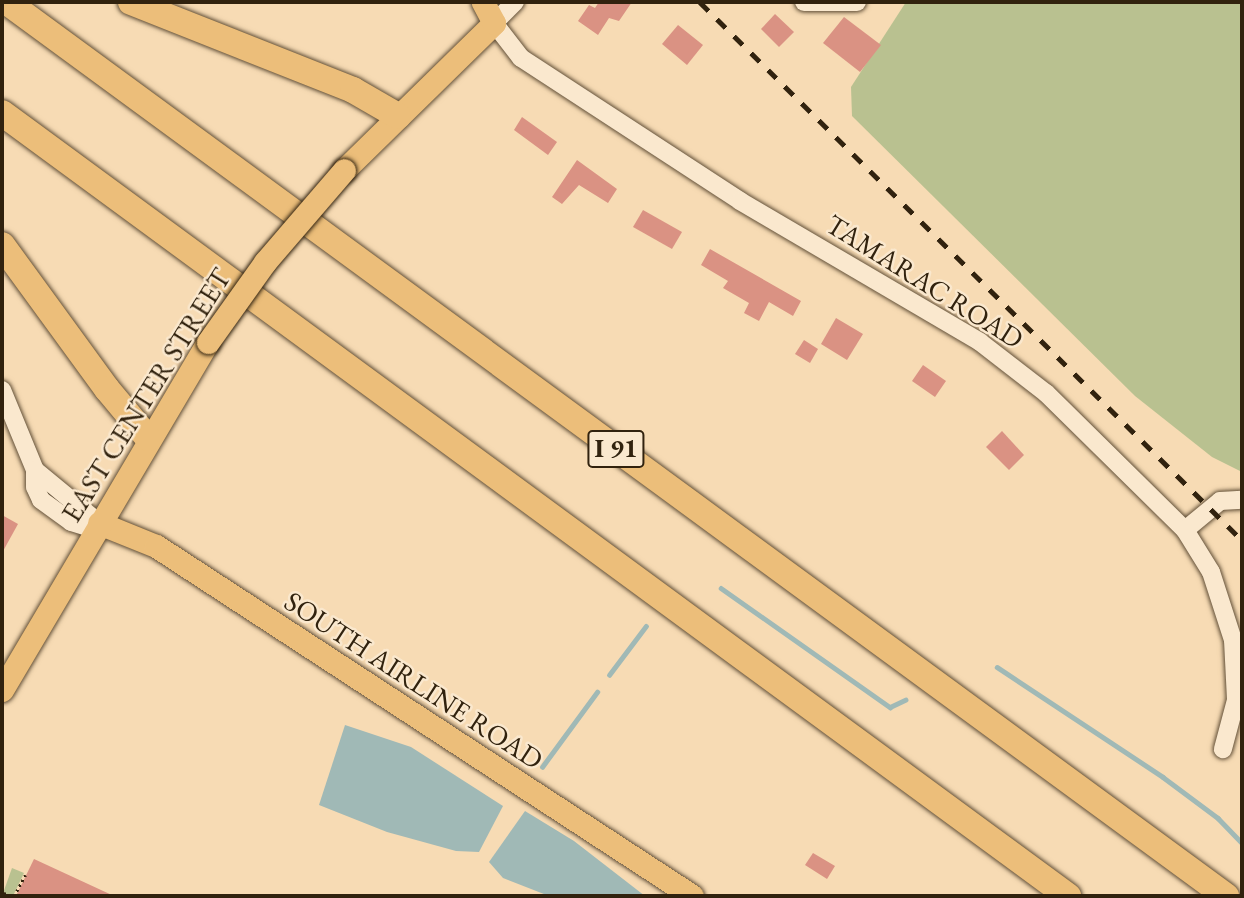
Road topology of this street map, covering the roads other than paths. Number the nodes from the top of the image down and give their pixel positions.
1 (7, 2) edge
2 (131, 2) edge
3 (483, 2) edge
4 (515, 2) edge
5 (804, 2) edge
6 (857, 2) edge
7 (494, 23) junction
8 (2, 113) edge
9 (398, 116) junction
10 (2, 245) edge
11 (2, 390) edge
12 (148, 438) junction
13 (1242, 500) edge
14 (99, 523) junction
15 (1185, 530) junction
16 (3, 686) edge
17 (1223, 749) dead end
18 (692, 896) edge
19 (1068, 896) edge
20 (1226, 896) edge

1 - 20 highway, I 91
2 - 9 highway
3 - 7 main road
4 - 7 street, EAST CENTER STREET
5 - 6 street
7 - 9 main road, EAST CENTER STREET
7 - 15 street, TAMARAC ROAD
8 - 19 highway
9 - 12 main road, EAST CENTER STREET, bridge
10 - 12 highway
11 - 14 street
12 - 14 main road, EAST CENTER STREET
13 - 15 street
14 - 16 main road, EAST CENTER STREET
14 - 18 main road, SOUTH AIRLINE ROAD
15 - 17 street, TAMARAC ROAD

